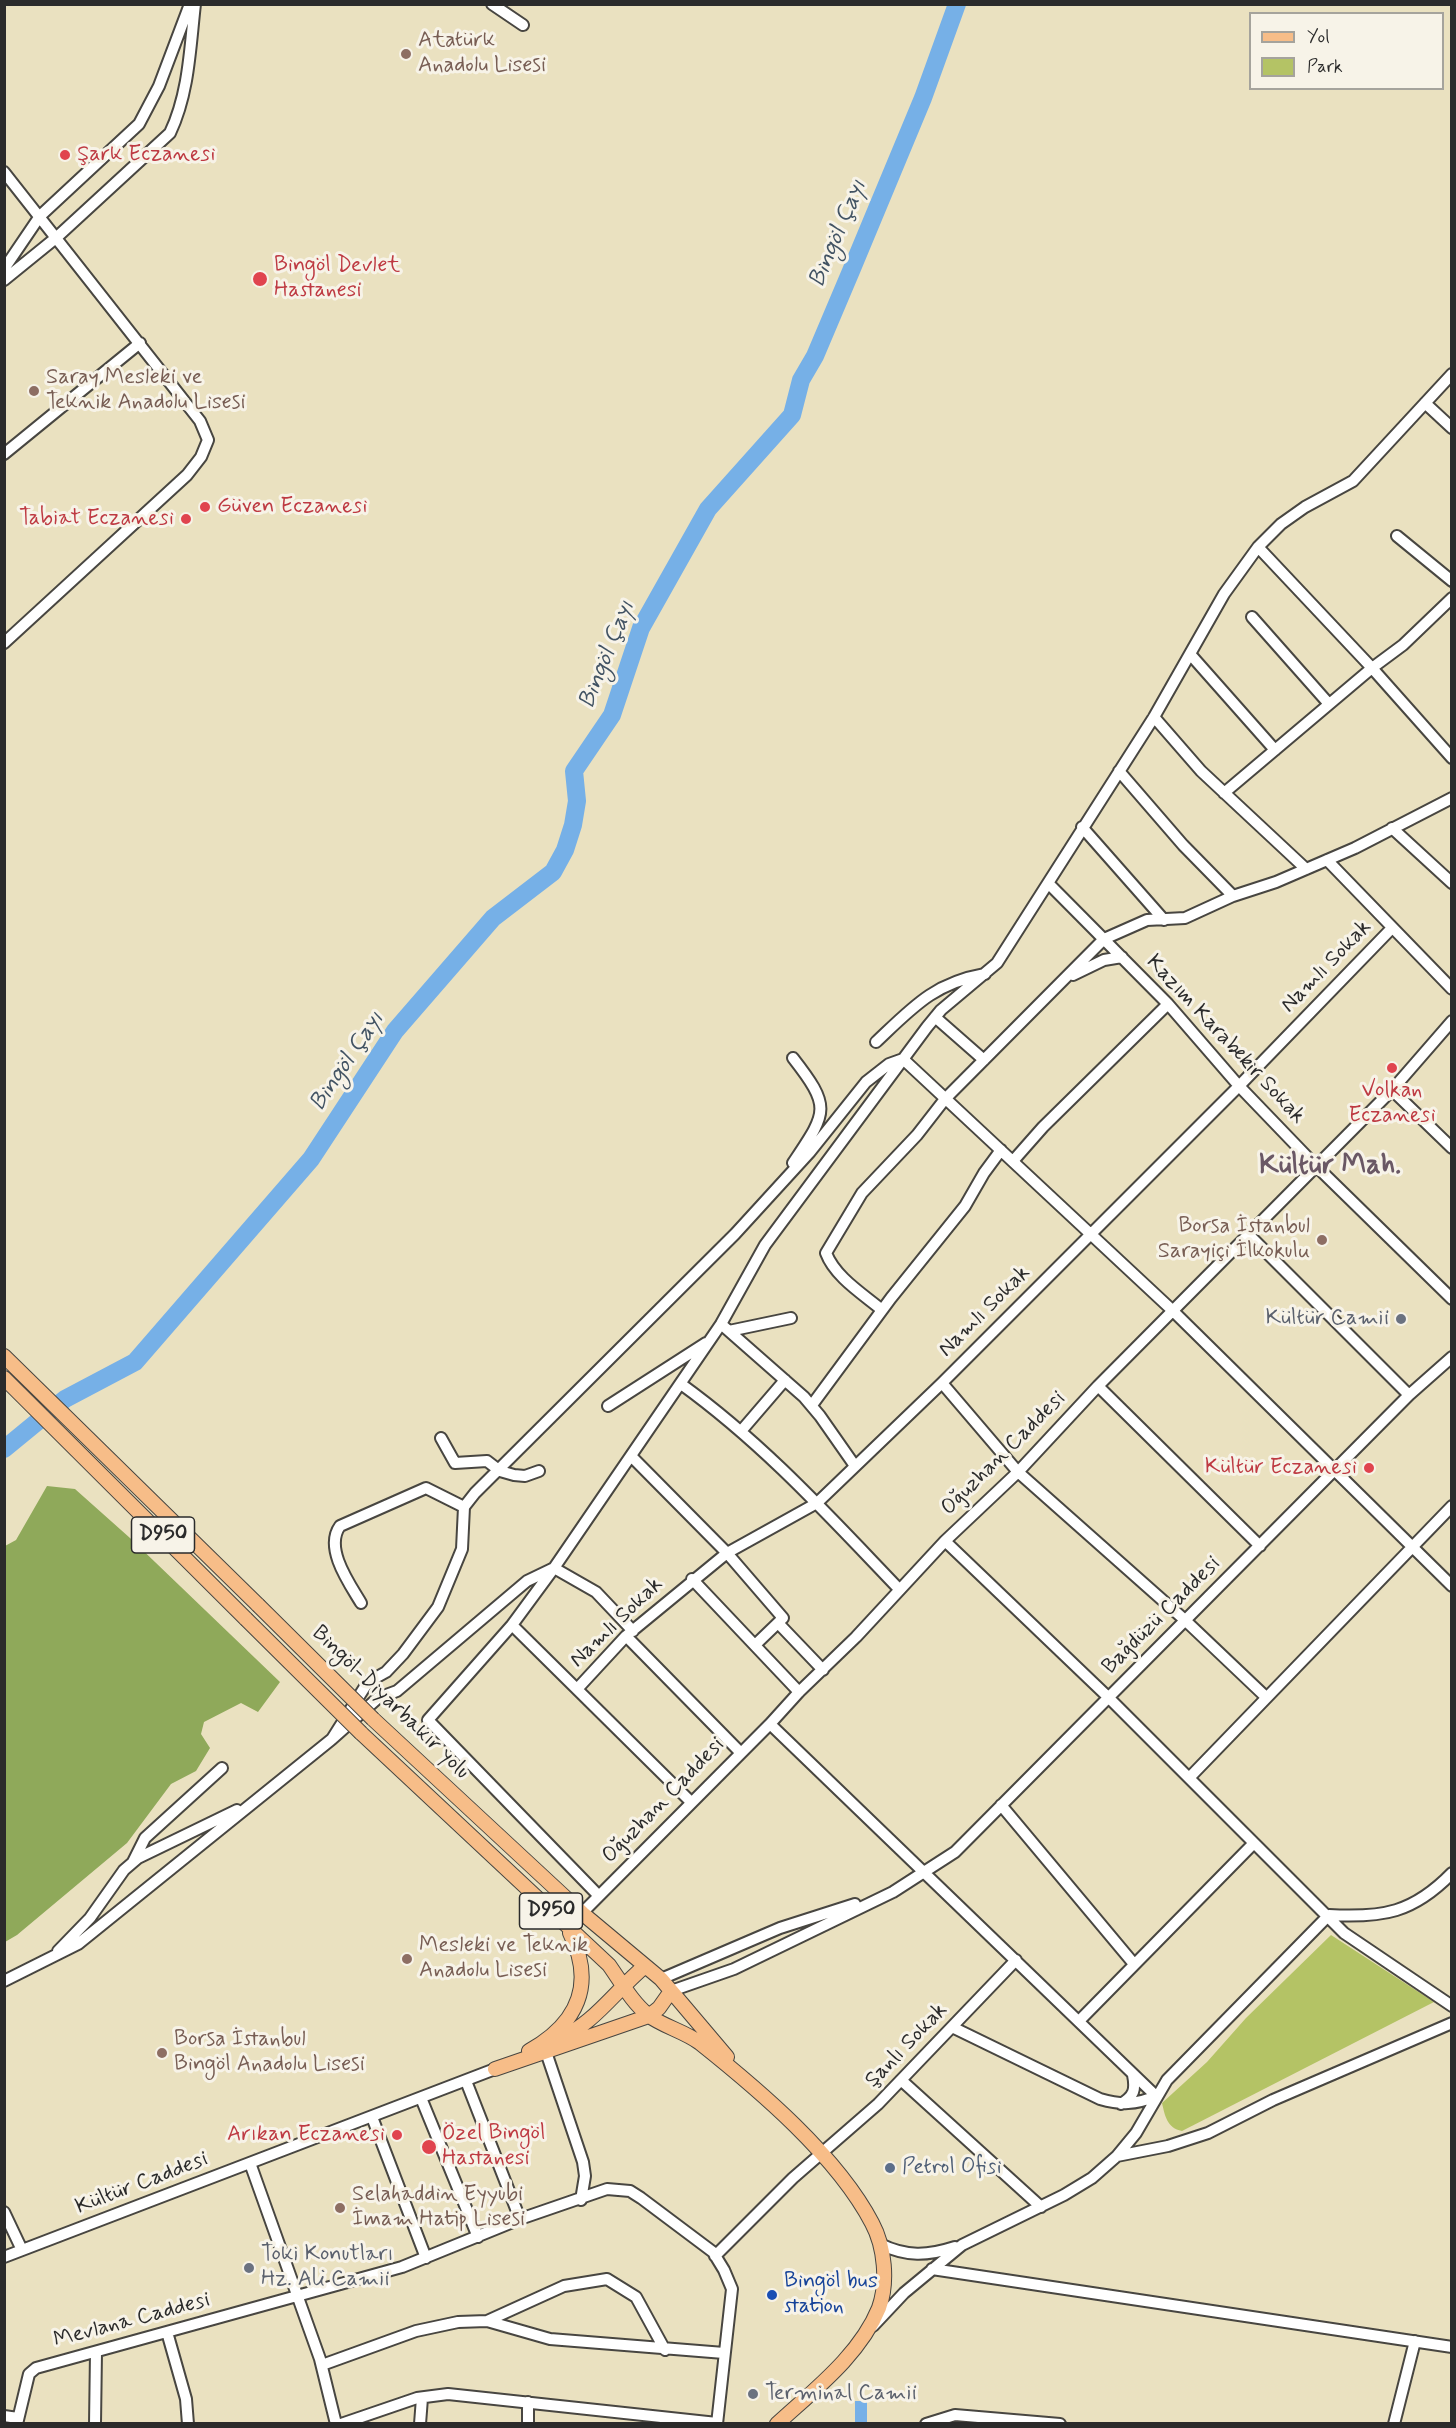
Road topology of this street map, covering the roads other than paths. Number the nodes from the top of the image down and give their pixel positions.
1 (192, 4) edge
2 (492, 4) edge
3 (523, 25) dead end
4 (4, 172) edge
5 (40, 216) junction
6 (57, 237) junction
7 (4, 269) edge
8 (4, 280) edge
9 (140, 343) junction
10 (1452, 374) edge
11 (1425, 403) junction
12 (1452, 428) edge
13 (4, 454) edge
14 (1398, 536) dead end
15 (1258, 547) junction
16 (1452, 581) edge
17 (1452, 598) edge
18 (1252, 617) dead end
19 (4, 643) edge
20 (1190, 654) junction
21 (1372, 668) junction
22 (1329, 704) junction
23 (1154, 717) junction
24 (1275, 750) junction
25 (1452, 758) edge
26 (1119, 771) junction
27 (1224, 793) junction
28 (1452, 798) edge
29 (1082, 827) junction
30 (1392, 828) junction
31 (1327, 860) junction
32 (1306, 869) junction
33 (1048, 883) junction
34 (1452, 883) edge
35 (1233, 896) junction
36 (1164, 920) junction
37 (1392, 928) junction
38 (1104, 939) junction
39 (1122, 957) junction
40 (987, 974) junction
41 (1070, 977) junction
42 (1452, 989) edge
43 (1168, 1004) junction
44 (935, 1017) junction
45 (1452, 1021) edge
46 (876, 1042) dead end
47 (793, 1058) dead end
48 (903, 1059) junction
49 (984, 1060) junction
50 (1239, 1086) junction
51 (1392, 1090) junction
52 (945, 1099) junction
53 (1452, 1148) edge
54 (1001, 1150) junction
55 (1013, 1161) junction
56 (1315, 1165) junction
57 (780, 1183) junction
58 (1091, 1233) junction
59 (1247, 1233) junction
60 (1452, 1299) edge
61 (882, 1310) junction
62 (1172, 1310) junction
63 (791, 1318) dead end
64 (725, 1328) junction
65 (710, 1341) junction
66 (4, 1356) edge
67 (1452, 1357) edge
68 (4, 1378) edge
69 (785, 1380) junction
70 (942, 1383) junction
71 (681, 1384) junction
72 (1098, 1386) junction
73 (1409, 1395) junction
74 (608, 1406) dead end
75 (812, 1406) junction
76 (742, 1431) junction
77 (441, 1438) dead end
78 (632, 1457) junction
79 (855, 1466) junction
80 (1335, 1470) junction
81 (500, 1471) junction
82 (539, 1471) dead end
83 (1018, 1472) junction
84 (817, 1503) junction
85 (1452, 1506) edge
86 (464, 1507) junction
87 (945, 1541) junction
88 (1260, 1546) junction
89 (1411, 1546) junction
90 (727, 1553) junction
91 (554, 1568) junction
92 (693, 1580) junction
93 (1452, 1586) edge
94 (899, 1589) junction
95 (361, 1603) dead end
96 (1186, 1621) junction
97 (778, 1623) junction
98 (512, 1625) junction
99 (629, 1633) junction
100 (755, 1645) junction
101 (823, 1670) junction
102 (578, 1688) junction
103 (799, 1692) junction
104 (1108, 1697) junction
105 (1266, 1697) junction
106 (770, 1724) junction
107 (332, 1739) junction
108 (740, 1752) junction
109 (222, 1768) dead end
110 (1189, 1778) junction
111 (691, 1802) junction
112 (1001, 1805) junction
113 (248, 1806) junction
114 (1254, 1843) junction
115 (132, 1863) junction
116 (925, 1871) junction
117 (1452, 1873) edge
118 (893, 1892) junction
119 (599, 1896) junction
120 (582, 1913) junction
121 (1329, 1916) junction
122 (567, 1926) junction
123 (52, 1958) junction
124 (1016, 1960) junction
125 (1134, 1964) junction
126 (645, 1966) junction
127 (661, 1979) junction
128 (4, 1981) edge
129 (623, 1984) junction
130 (671, 1991) junction
131 (1452, 2006) edge
132 (649, 2016) junction
133 (1079, 2021) junction
134 (1452, 2023) edge
135 (952, 2026) junction
136 (546, 2052) junction
137 (495, 2069) junction
138 (1132, 2073) junction
139 (746, 2080) junction
140 (901, 2080) junction
141 (466, 2081) junction
142 (1156, 2096) junction
143 (422, 2098) junction
144 (1121, 2104) junction
145 (372, 2117) junction
146 (821, 2154) junction
147 (1117, 2156) junction
148 (250, 2163) junction
149 (581, 2200) junction
150 (1041, 2207) junction
151 (4, 2212) edge
152 (520, 2219) junction
153 (478, 2237) junction
154 (880, 2244) junction
155 (962, 2245) junction
156 (22, 2250) junction
157 (715, 2256) junction
158 (4, 2257) edge
159 (426, 2258) junction
160 (932, 2269) junction
161 (297, 2296) junction
162 (487, 2321) junction
163 (167, 2332) junction
164 (866, 2332) junction
165 (1414, 2341) junction
166 (1452, 2347) edge
167 (665, 2349) junction
168 (96, 2352) junction
169 (724, 2353) junction
170 (322, 2365) junction
171 (422, 2398) junction
172 (528, 2402) junction
173 (4, 2416) edge
174 (17, 2421) edge
175 (717, 2423) edge
176 (95, 2424) edge
177 (188, 2424) edge
178 (338, 2424) edge
179 (420, 2424) edge
180 (528, 2424) edge
181 (777, 2424) edge
182 (926, 2424) edge
183 (1060, 2424) edge
184 (1394, 2424) edge

1 - 5 street
1 - 6 street
2 - 3 street
4 - 5 street
5 - 6 street
5 - 7 street
6 - 8 street
6 - 9 street
9 - 13 street
9 - 19 street
10 - 11 street
11 - 12 street
11 - 15 street
14 - 16 street
15 - 20 street
15 - 21 street
17 - 21 street
18 - 22 street
20 - 23 street
20 - 24 street
21 - 22 street
21 - 25 street
22 - 24 street
23 - 26 street
23 - 27 street
24 - 27 street
26 - 29 street
26 - 35 street
27 - 32 street
28 - 30 street
29 - 33 street
29 - 36 street
30 - 31 street
30 - 34 street
31 - 32 street
31 - 37 street
32 - 35 street
33 - 38 street, Kazım Karabekir Sokak
33 - 40 street
35 - 36 street
36 - 38 street
37 - 42 street
37 - 50 street, Namlı Sokak
38 - 39 street, Kazım Karabekir Sokak
38 - 41 street
39 - 41 street
39 - 43 street, Kazım Karabekir Sokak
40 - 44 street
40 - 46 street
41 - 49 street
43 - 50 street, Kazım Karabekir Sokak
43 - 55 street
44 - 48 street
44 - 49 street
45 - 51 street, Oğuzhan Caddesi
47 - 57 street
48 - 52 street
48 - 57 street
48 - 64 street
49 - 52 street
50 - 56 street, Kazım Karabekir Sokak
50 - 58 street, Namlı Sokak
51 - 53 street
51 - 56 street, Oğuzhan Caddesi
52 - 54 street
52 - 61 street
54 - 55 street
54 - 61 street
55 - 58 street
56 - 59 street, Oğuzhan Caddesi
56 - 60 street, Kazım Karabekir Sokak
57 - 81 street
58 - 62 street
58 - 70 street, Namlı Sokak
59 - 62 street, Oğuzhan Caddesi
59 - 73 street
61 - 75 street
62 - 72 street, Oğuzhan Caddesi
62 - 80 street
63 - 64 street
64 - 65 street
64 - 69 street
65 - 71 street
65 - 74 street
66 - 120 main road, Bingöl-Diyarbakır yolu / D950, bridge
67 - 73 street, Bağdüzü Caddesi
68 - 122 main road, Bingöl-Diyarbakır yolu / D950, bridge
69 - 75 street
69 - 76 street
70 - 79 street, Namlı Sokak
70 - 83 street
71 - 76 street
71 - 78 street
72 - 83 street, Oğuzhan Caddesi
72 - 88 street
73 - 80 street, Bağdüzü Caddesi
75 - 79 street
76 - 84 street
77 - 81 street
78 - 90 street
78 - 91 street
79 - 84 street, Namlı Sokak
80 - 88 street, Bağdüzü Caddesi
80 - 89 street
81 - 82 street
81 - 86 street
83 - 87 street, Oğuzhan Caddesi
83 - 96 street
84 - 90 street, Namlı Sokak
84 - 94 street
85 - 89 street
86 - 95 street
86 - 107 street
87 - 94 street, Oğuzhan Caddesi
87 - 104 street
88 - 96 street, Bağdüzü Caddesi
89 - 93 street
89 - 105 street
90 - 92 street, Namlı Sokak
90 - 97 street
91 - 98 street
91 - 99 street
91 - 107 street
92 - 99 street, Namlı Sokak
92 - 100 street
94 - 101 street, Oğuzhan Caddesi
96 - 104 street, Bağdüzü Caddesi
96 - 105 street
97 - 100 street
97 - 101 street
98 - 102 street
98 - 119 street
99 - 102 street, Namlı Sokak
99 - 108 street
100 - 103 street
101 - 103 street, Oğuzhan Caddesi
102 - 111 street
103 - 106 street, Oğuzhan Caddesi
104 - 110 street
104 - 112 street, Bağdüzü Caddesi
105 - 110 street
106 - 108 street, Oğuzhan Caddesi
106 - 116 street
107 - 113 street
108 - 111 street, Oğuzhan Caddesi
109 - 115 street
110 - 114 street
111 - 119 street, Oğuzhan Caddesi
112 - 116 street, Bağdüzü Caddesi
112 - 125 street
113 - 115 street
113 - 123 street
114 - 121 street
114 - 125 street
115 - 123 street
116 - 118 street, Bağdüzü Caddesi
116 - 124 street
117 - 121 street
118 - 127 street
118 - 130 street
119 - 120 street, Oğuzhan Caddesi
120 - 126 main road, Bingöl-Diyarbakır yolu / D950
121 - 131 street
121 - 142 street
122 - 129 main road, Bingöl-Diyarbakır yolu / D950
122 - 137 main road
123 - 128 street
124 - 133 street
124 - 135 street, Şanlı Sokak
125 - 133 street
126 - 127 main road, Bingöl-Diyarbakır yolu / D950
126 - 129 main road
127 - 130 main road, Bingöl-Diyarbakır yolu / D950
129 - 132 main road, Bingöl-Diyarbakır yolu / D950
129 - 137 main road
130 - 132 main road
130 - 139 main road, Bingöl-Diyarbakır yolu / D950
132 - 136 main road
132 - 139 main road, Bingöl-Diyarbakır yolu / D950
133 - 138 street
134 - 147 street
135 - 140 street, Şanlı Sokak
135 - 144 street
136 - 137 main road
136 - 149 street
137 - 141 street, Kültür Caddesi
138 - 142 street
138 - 144 street
139 - 146 main road, Bingöl-Diyarbakır yolu / D950
140 - 146 street, Şanlı Sokak
140 - 150 street
141 - 143 street, Kültür Caddesi
141 - 152 street
142 - 144 street
142 - 147 street
143 - 145 street, Kültür Caddesi
143 - 153 street
145 - 148 street, Kültür Caddesi
145 - 159 street
146 - 154 main road, Bingöl-Diyarbakır yolu / D950
146 - 157 street, Şanlı Sokak
147 - 150 street
148 - 156 street, Kültür Caddesi
148 - 161 street
149 - 152 street, Mevlana Caddesi
149 - 157 street, Mevlana Caddesi
150 - 155 street
151 - 156 street
152 - 153 street, Mevlana Caddesi
153 - 159 street, Mevlana Caddesi
154 - 155 street
154 - 164 main road, Bingöl-Diyarbakır yolu / D950
155 - 160 street
156 - 158 street, Kültür Caddesi
157 - 169 street
159 - 161 street, Mevlana Caddesi
160 - 164 street
160 - 165 street
161 - 163 street, Mevlana Caddesi
161 - 170 street
162 - 167 street
162 - 167 street
162 - 170 street
163 - 168 street, Mevlana Caddesi
163 - 177 street
164 - 181 main road, Bingöl-Diyarbakır yolu / D950
165 - 166 street
165 - 184 street
167 - 169 street
168 - 174 street, Mevlana Caddesi
168 - 176 street
169 - 175 street
170 - 178 street
171 - 172 street
171 - 178 street
171 - 179 street
172 - 175 street
172 - 180 street
173 - 174 street
182 - 183 street

